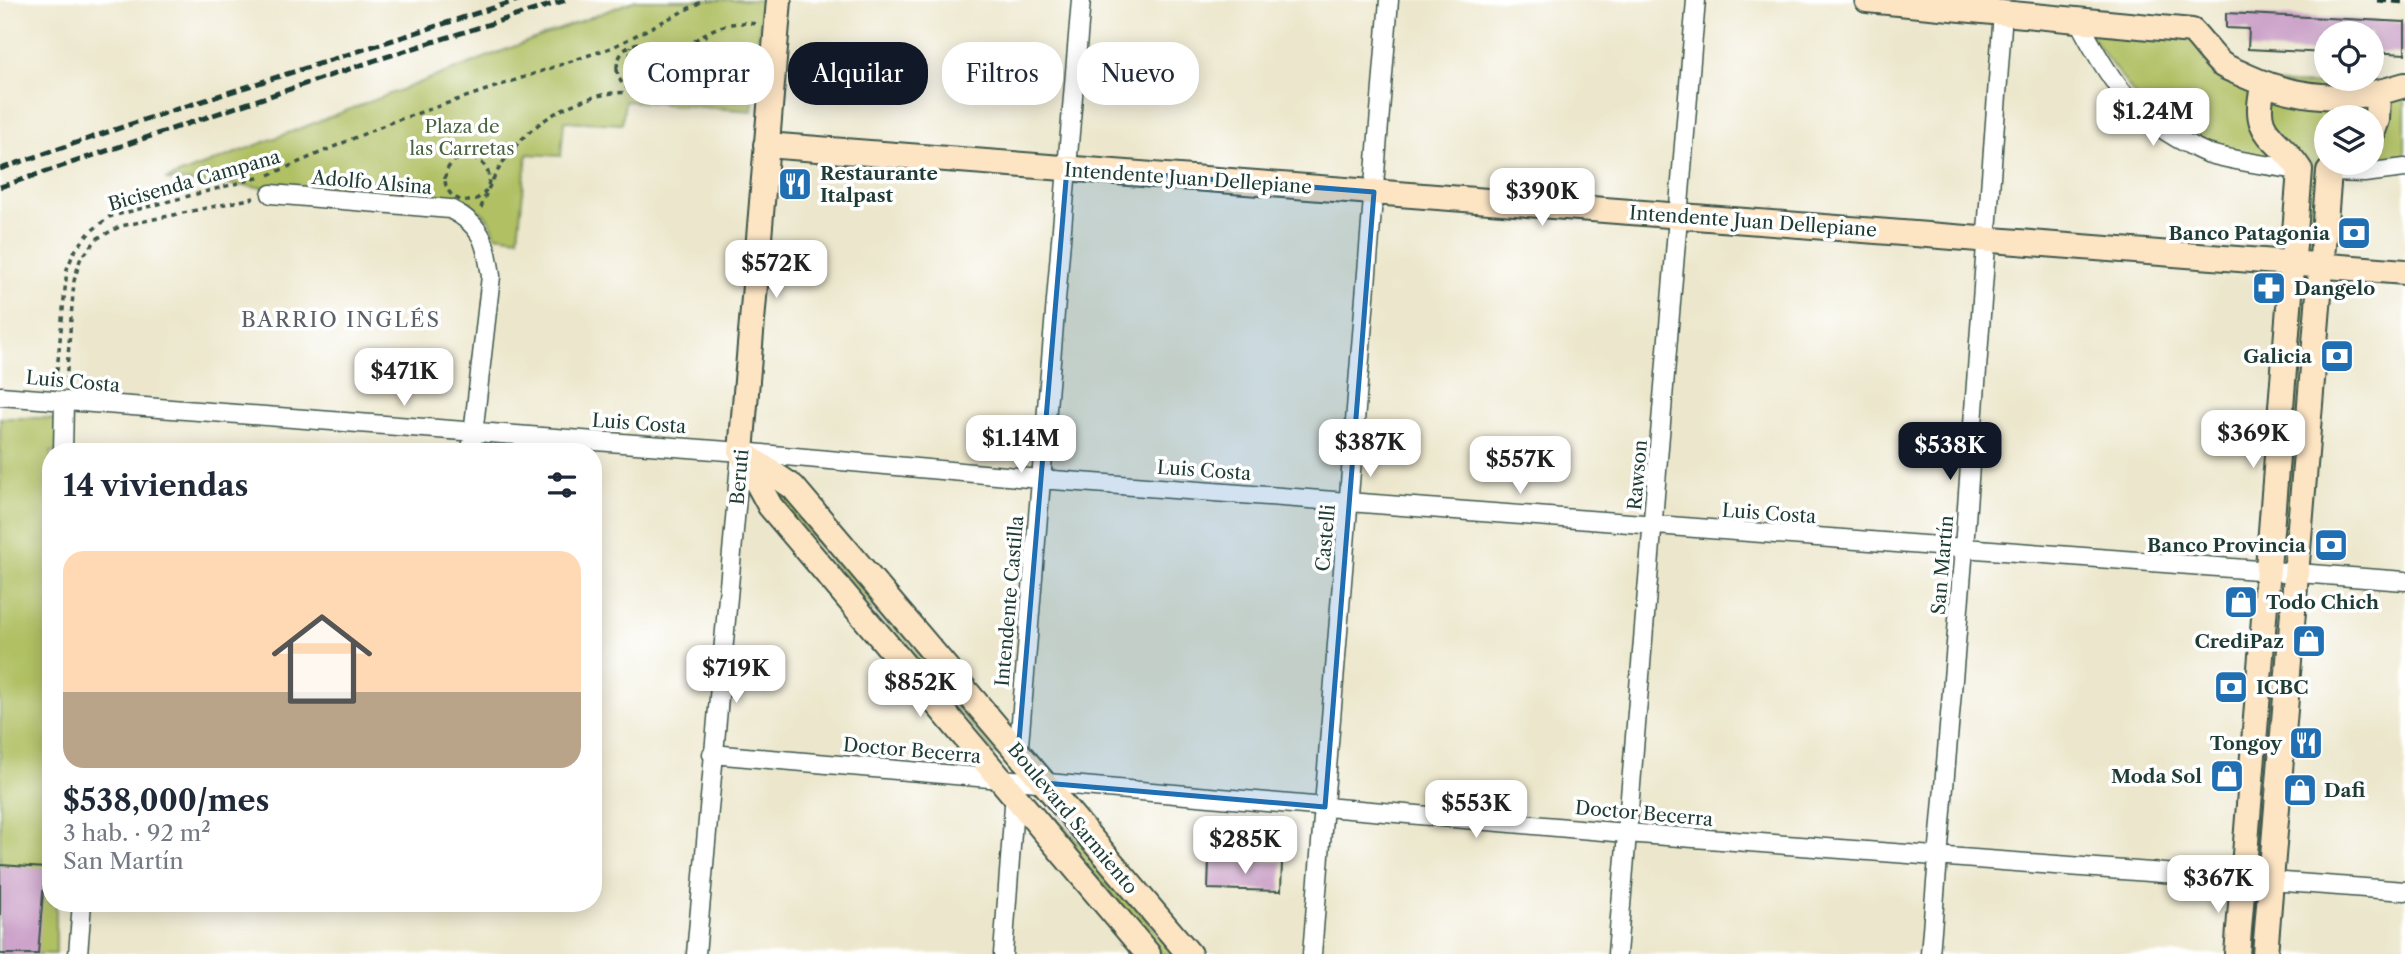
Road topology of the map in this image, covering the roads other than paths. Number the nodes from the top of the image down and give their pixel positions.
1 (779, 0) edge
2 (1081, 0) edge
3 (1389, 0) edge
4 (1696, 0) edge
5 (1867, 0) edge
6 (2003, 12) junction
7 (2078, 20) junction
8 (2264, 84) junction
9 (2405, 85) edge
10 (2378, 94) junction
11 (2378, 105) edge
12 (766, 145) junction
13 (1067, 168) junction
14 (2405, 168) edge
15 (2300, 170) junction
16 (2384, 171) edge
17 (2332, 175) edge
18 (1374, 192) junction
19 (271, 194) road end
20 (1679, 216) junction
21 (1987, 240) junction
22 (2293, 263) junction
23 (2321, 265) junction
24 (2405, 272) edge
25 (0, 396) edge
26 (59, 401) junction
27 (472, 432) junction
28 (62, 443) edge
29 (471, 443) edge
30 (741, 452) junction
31 (1040, 479) junction
32 (1349, 502) junction
33 (1654, 525) junction
34 (1964, 548) junction
35 (2268, 571) junction
36 (2295, 574) junction
37 (2405, 581) edge
38 (1018, 753) junction
39 (712, 754) junction
40 (1044, 783) junction
41 (1011, 785) junction
42 (1325, 807) junction
43 (1626, 834) junction
44 (1938, 857) junction
45 (2243, 879) junction
46 (2271, 881) junction
47 (2405, 891) edge
48 (81, 912) edge
49 (78, 954) edge
50 (696, 954) edge
51 (1003, 954) edge
52 (1148, 954) edge
53 (1189, 954) edge
54 (1312, 954) edge
55 (1617, 954) edge
56 (1930, 954) edge
57 (2237, 954) edge
58 (2265, 954) edge

1 - 12 main road, Beruti
2 - 13 street, Intendente Castilla
3 - 18 street, Castelli
4 - 20 street, Rawson
5 - 6 main road
6 - 7 main road
6 - 21 street, San Martín
7 - 8 main road
7 - 15 street
8 - 10 main road
8 - 15 main road
9 - 10 main road
10 - 11 main road
12 - 13 main road, Intendente Juan Dellepiane
12 - 30 main road, Beruti
13 - 18 main road, Intendente Juan Dellepiane
13 - 31 street, Intendente Castilla
14 - 16 street
15 - 22 main road
17 - 23 main road
18 - 20 main road, Intendente Juan Dellepiane
18 - 32 street, Castelli
19 - 27 street, Adolfo Alsina
20 - 21 main road, Intendente Juan Dellepiane
20 - 33 street, Rawson
21 - 22 main road, Intendente Juan Dellepiane
21 - 34 street, San Martín
22 - 23 main road, Intendente Juan Dellepiane
22 - 35 main road
23 - 24 main road, Intendente Juan Dellepiane
23 - 36 main road
25 - 26 street, Luis Costa
26 - 27 street, Luis Costa
26 - 28 street
27 - 29 street
27 - 30 street, Luis Costa
30 - 31 street, Luis Costa
30 - 38 main road, Boulevard Sarmiento
30 - 39 street, Beruti
30 - 41 main road, Boulevard Sarmiento
31 - 32 street, Luis Costa
31 - 38 street, Intendente Castilla
32 - 33 street, Luis Costa
32 - 42 street, Castelli
33 - 34 street, Luis Costa
33 - 43 street, Rawson
34 - 35 street, Luis Costa
34 - 44 street, San Martín
35 - 36 street, Luis Costa
35 - 45 main road
36 - 37 street, Luis Costa
36 - 46 main road
38 - 40 main road, Boulevard Sarmiento
38 - 41 street, Intendente Castilla
39 - 41 street, Doctor Becerra
39 - 50 street, Beruti
40 - 41 street, Doctor Becerra
40 - 42 street, Doctor Becerra
40 - 53 main road, Boulevard Sarmiento
41 - 51 street, Intendente Castilla
41 - 52 main road, Boulevard Sarmiento
42 - 43 street, Doctor Becerra
42 - 54 street, Castelli
43 - 44 street, Doctor Becerra
43 - 55 street, Rawson
44 - 45 street, Doctor Becerra
44 - 56 street, San Martín
45 - 46 street, Doctor Becerra
45 - 57 main road
46 - 47 street, Doctor Becerra
46 - 58 main road
48 - 49 street

